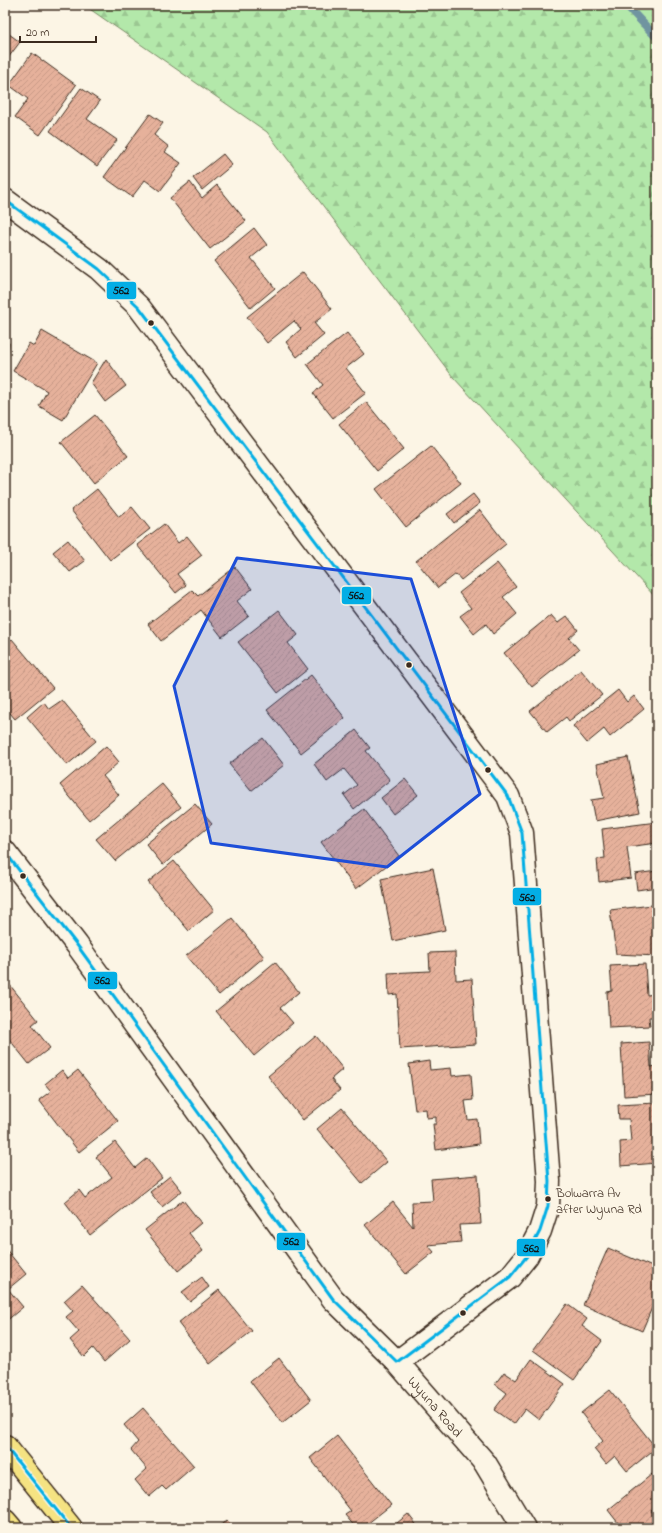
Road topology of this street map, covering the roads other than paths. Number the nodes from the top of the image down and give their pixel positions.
1 (5, 200) edge
2 (5, 852) edge
3 (397, 1362) junction
4 (5, 1446) edge
5 (5, 1521) edge
6 (11, 1528) edge
7 (71, 1528) edge
8 (524, 1528) edge

1 - 3 street
2 - 3 street, Wyuna Road
3 - 8 street, Wyuna Road
4 - 7 highway
5 - 6 highway

